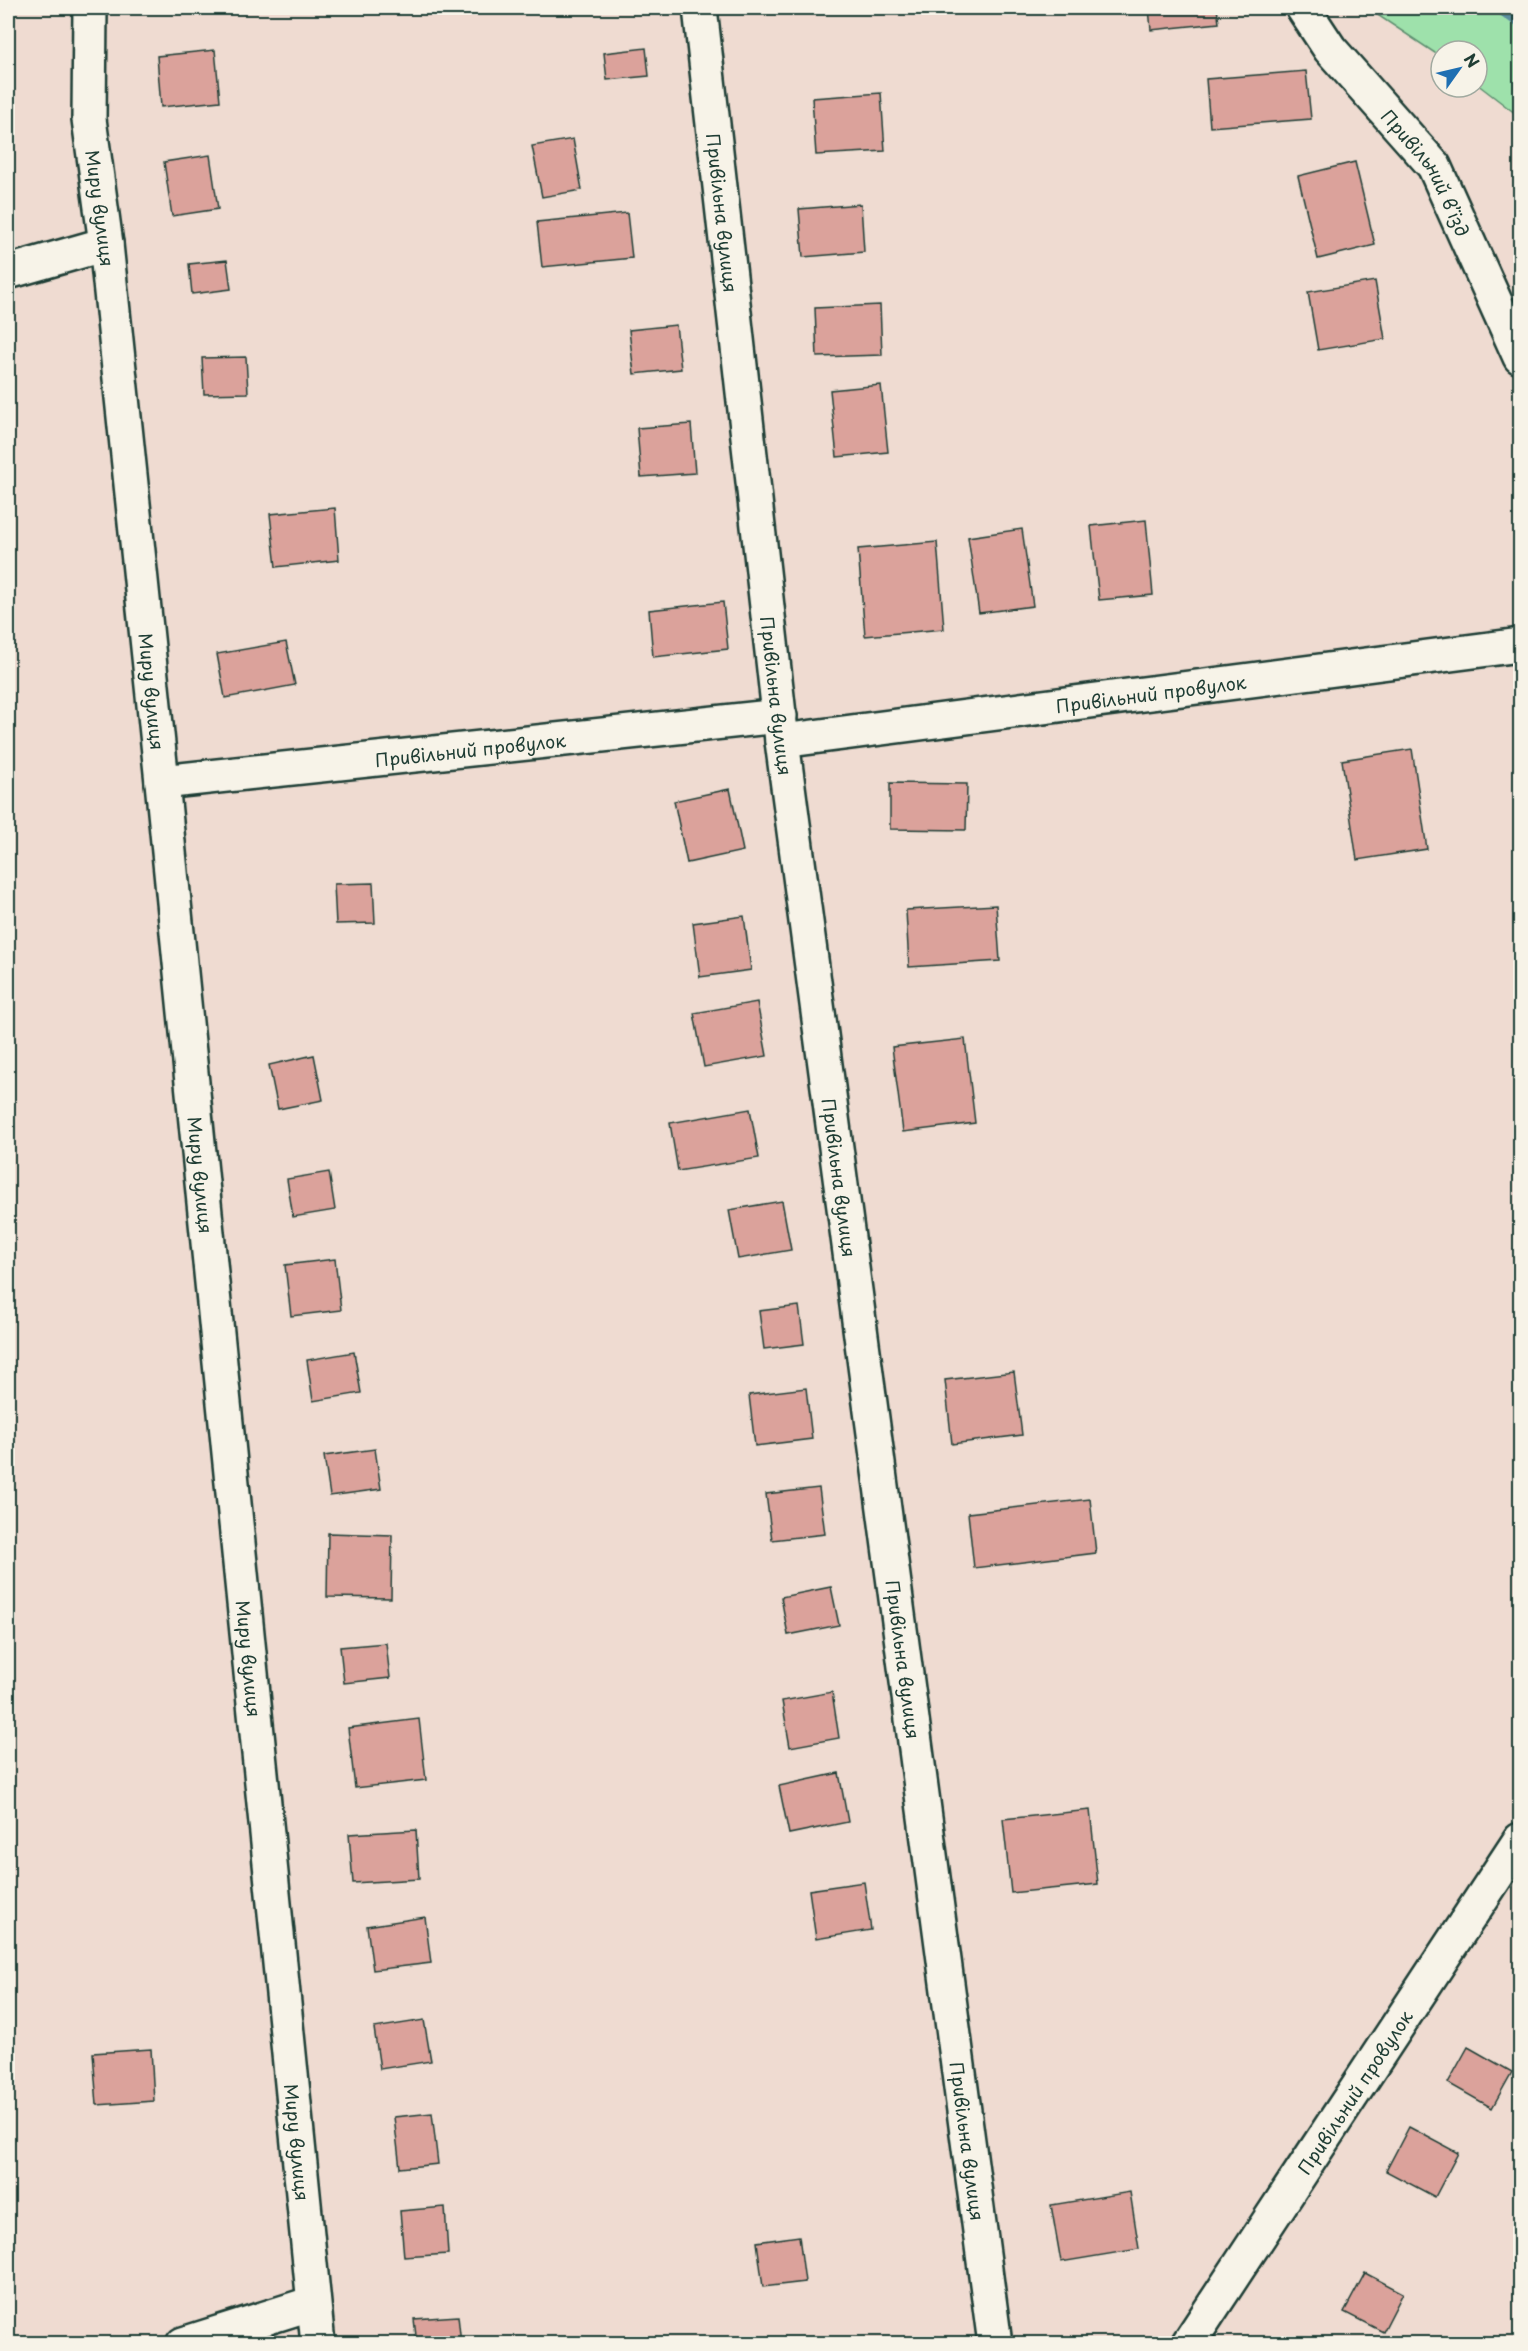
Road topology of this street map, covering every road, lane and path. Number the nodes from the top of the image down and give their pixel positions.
1 (90, 8) edge
2 (700, 8) edge
3 (1304, 8) edge
4 (106, 244) junction
5 (8, 272) edge
6 (1521, 357) edge
7 (1521, 645) edge
8 (781, 729) junction
9 (162, 782) junction
10 (1521, 1840) edge
11 (313, 2303) junction
12 (183, 2343) edge
13 (318, 2343) edge
14 (995, 2343) edge
15 (1188, 2343) edge

1 - 4 street, Миру вулиця
2 - 8 street, Привільна вулиця
3 - 6 street, Привільний в’їзд
4 - 5 street
4 - 9 street, Миру вулиця
7 - 8 street, Привільний провулок
8 - 9 street, Привільний провулок
8 - 14 street, Привільна вулиця
9 - 11 street, Миру вулиця
10 - 15 street, Привільний провулок
11 - 12 street
11 - 13 street, Миру вулиця

